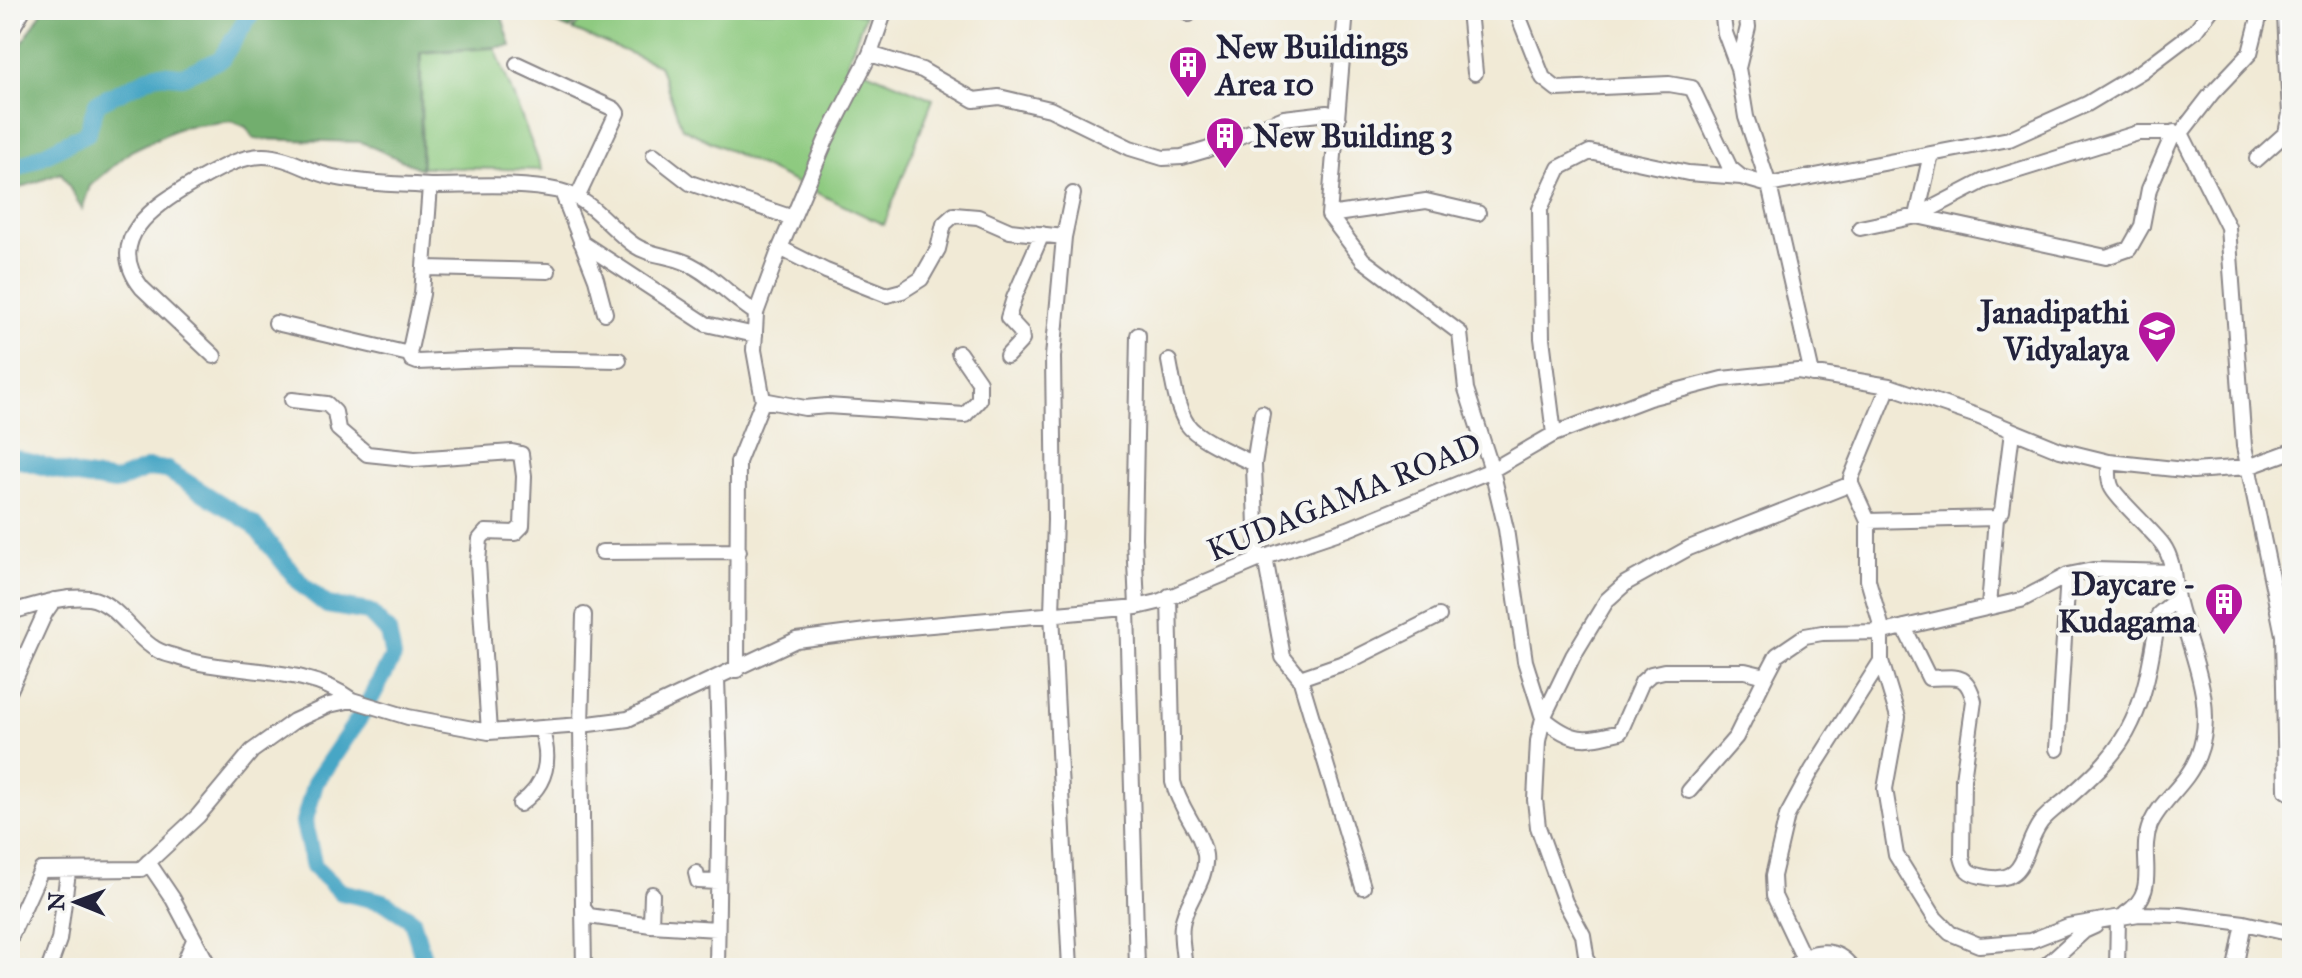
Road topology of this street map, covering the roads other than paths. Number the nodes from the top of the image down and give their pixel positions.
1 (23, 10) edge
2 (885, 10) edge
3 (1346, 10) edge
4 (1469, 10) edge
5 (1516, 10) edge
6 (1722, 10) edge
7 (1746, 10) edge
8 (2211, 10) edge
9 (2261, 10) edge
10 (10, 32) edge
11 (870, 54) junction
12 (517, 64) dead end
13 (1738, 68) junction
14 (1475, 73) dead end
15 (1338, 119) junction
16 (2178, 132) junction
17 (1931, 154) junction
18 (654, 155) dead end
19 (2257, 159) dead end
20 (1741, 177) junction
21 (1769, 185) junction
22 (430, 186) junction
23 (562, 192) junction
24 (1073, 194) dead end
25 (577, 198) junction
26 (1478, 213) dead end
27 (1329, 215) junction
28 (1917, 216) junction
29 (793, 218) junction
30 (1860, 228) dead end
31 (1042, 234) junction
32 (1064, 237) junction
33 (581, 242) junction
34 (780, 248) junction
35 (425, 268) junction
36 (548, 271) dead end
37 (605, 313) dead end
38 (756, 313) junction
39 (276, 323) dead end
40 (755, 335) junction
41 (1138, 335) dead end
42 (959, 353) dead end
43 (409, 354) junction
44 (214, 356) dead end
45 (1007, 356) dead end
46 (619, 360) dead end
47 (1169, 361) dead end
48 (1812, 374) junction
49 (1889, 386) junction
50 (292, 400) dead end
51 (763, 400) junction
52 (1262, 413) dead end
53 (2012, 432) junction
54 (1554, 434) junction
55 (2292, 451) edge
56 (2109, 462) junction
57 (1254, 464) junction
58 (2248, 467) junction
59 (1492, 470) junction
60 (1851, 484) junction
61 (1996, 518) junction
62 (1868, 521) junction
63 (739, 551) junction
64 (602, 552) dead end
65 (1261, 559) junction
66 (2173, 572) junction
67 (2068, 575) junction
68 (1169, 596) junction
69 (2177, 599) junction
70 (54, 600) junction
71 (1989, 607) junction
72 (1132, 608) junction
73 (10, 612) edge
74 (1052, 613) junction
75 (584, 615) dead end
76 (1439, 616) dead end
77 (1904, 627) junction
78 (1882, 632) junction
79 (1881, 661) junction
80 (737, 670) junction
81 (1766, 676) junction
82 (717, 678) junction
83 (1300, 678) junction
84 (10, 690) edge
85 (352, 700) junction
86 (1543, 718) junction
87 (581, 725) junction
88 (541, 729) junction
89 (489, 732) junction
90 (2057, 749) dead end
91 (1689, 791) dead end
92 (2292, 794) edge
93 (520, 804) dead end
94 (148, 862) junction
95 (68, 872) junction
96 (696, 873) dead end
97 (718, 882) junction
98 (1363, 887) dead end
99 (652, 894) dead end
100 (583, 908) junction
101 (2118, 918) junction
102 (2244, 923) junction
103 (651, 925) junction
104 (717, 929) junction
105 (2292, 934) edge
106 (10, 938) edge
107 (194, 940) junction
108 (1798, 962) edge
109 (49, 968) edge
110 (182, 968) edge
111 (210, 968) edge
112 (584, 968) edge
113 (717, 968) edge
114 (1070, 968) edge
115 (1137, 968) edge
116 (1185, 968) edge
117 (1588, 968) edge
118 (1852, 968) edge
119 (2043, 968) edge
120 (2117, 968) edge
121 (2235, 968) edge

1 - 10 street
2 - 11 street
3 - 15 street
4 - 14 street
5 - 20 street
6 - 13 street
7 - 13 street
8 - 17 street
9 - 16 street
9 - 19 street
11 - 15 street
11 - 29 street
12 - 25 street
13 - 21 street
15 - 27 street
16 - 28 street
16 - 28 street
16 - 58 street
17 - 21 street
17 - 28 street
18 - 29 street
20 - 21 street
20 - 54 street
21 - 48 street
22 - 23 street
22 - 35 street
22 - 44 street
23 - 25 street
23 - 33 street
24 - 32 street
25 - 38 street
26 - 27 street
27 - 59 street
28 - 30 street
29 - 34 street
31 - 32 street
31 - 34 street
31 - 45 street
32 - 74 street
33 - 37 street
33 - 40 street
34 - 38 street
35 - 36 street
35 - 43 street
38 - 40 street
39 - 43 street
40 - 51 street
41 - 72 street
42 - 51 street
43 - 46 street
47 - 57 street
48 - 49 street, KUDAGAMA ROAD
48 - 54 street, KUDAGAMA ROAD
49 - 53 street, KUDAGAMA ROAD
49 - 60 street
50 - 89 street
51 - 63 street
52 - 57 street
53 - 56 street, KUDAGAMA ROAD
53 - 61 street
54 - 59 street, KUDAGAMA ROAD
55 - 58 street, KUDAGAMA ROAD
56 - 58 street, KUDAGAMA ROAD
56 - 66 street
57 - 65 street
58 - 92 street
59 - 65 street, KUDAGAMA ROAD
59 - 86 street
60 - 62 street
60 - 86 street
61 - 62 street
61 - 71 street
62 - 78 street
63 - 64 street
63 - 80 street
65 - 68 street, KUDAGAMA ROAD
65 - 83 street
66 - 67 street
66 - 69 street
67 - 71 street
67 - 90 street
68 - 72 street, KUDAGAMA ROAD
68 - 116 street
69 - 77 street
69 - 101 street
70 - 73 street
70 - 84 street
70 - 85 street
71 - 77 street
72 - 74 street, KUDAGAMA ROAD
72 - 115 street
74 - 80 street, KUDAGAMA ROAD
74 - 114 street
75 - 87 street
76 - 83 street
77 - 78 street
78 - 79 street
78 - 81 street
79 - 101 street
79 - 108 street
80 - 82 street, KUDAGAMA ROAD
81 - 86 street
81 - 91 street
82 - 87 street, KUDAGAMA ROAD
82 - 97 street
83 - 98 street
85 - 89 street, KUDAGAMA ROAD
85 - 94 street
86 - 117 street
87 - 88 street, KUDAGAMA ROAD
87 - 100 street
88 - 89 street, KUDAGAMA ROAD
88 - 93 street
94 - 95 street
94 - 107 street
95 - 106 street
95 - 109 street
96 - 97 street
97 - 104 street
99 - 103 street
100 - 103 street
100 - 112 street
101 - 102 street
101 - 119 street
101 - 120 street
102 - 105 street
102 - 121 street
103 - 104 street
104 - 113 street
107 - 110 street
107 - 111 street
108 - 118 street

